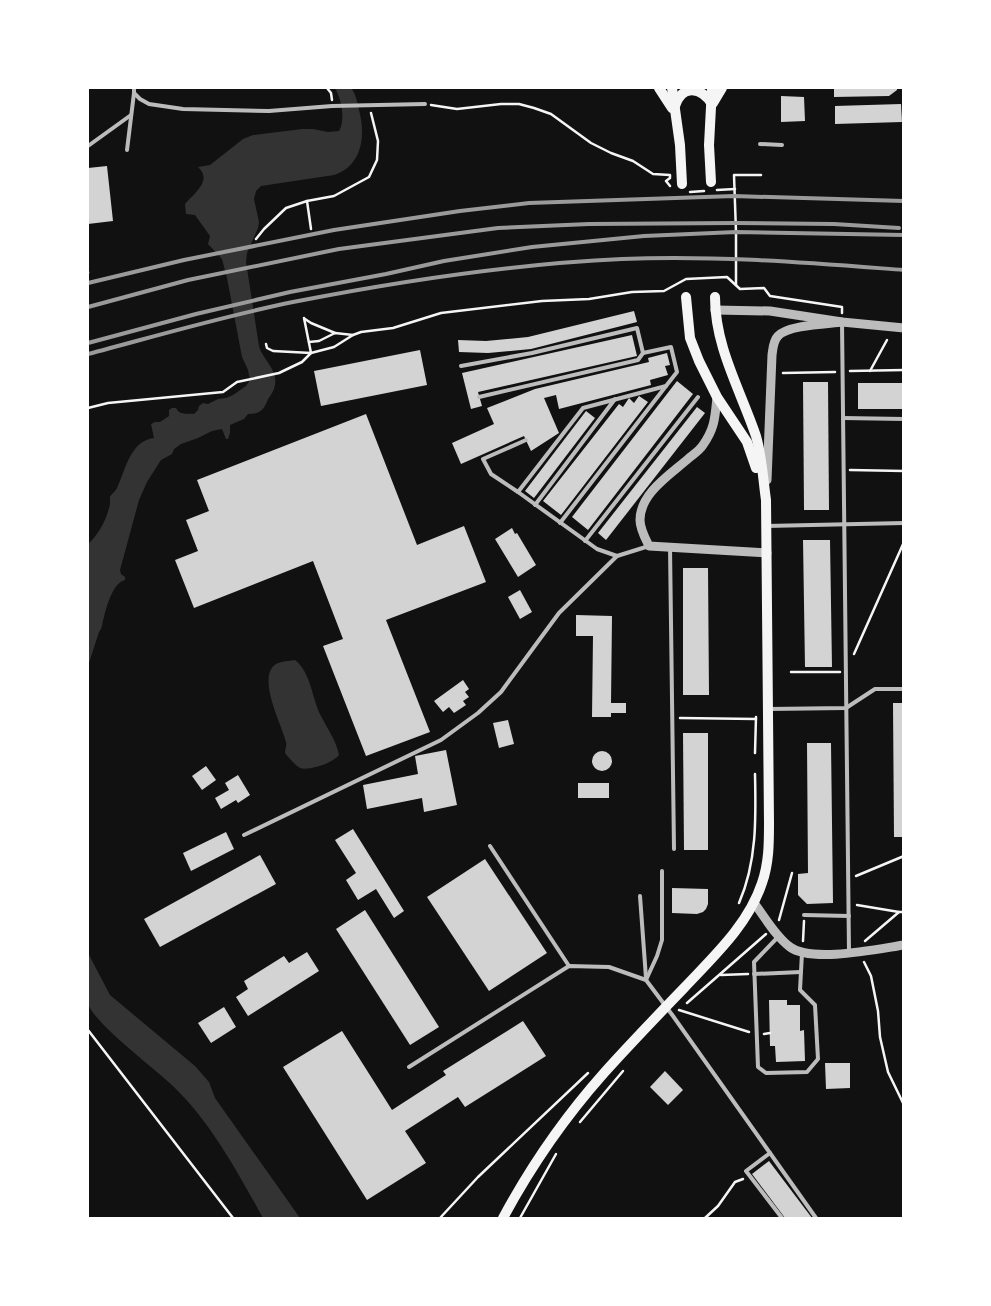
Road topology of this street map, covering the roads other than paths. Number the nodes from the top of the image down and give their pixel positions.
1 (134, 88) edge
2 (659, 88) edge
3 (672, 88) edge
4 (712, 88) edge
5 (722, 88) edge
6 (134, 93) junction
7 (425, 104) road end
8 (712, 104) junction
9 (674, 111) junction
10 (131, 115) junction
11 (760, 144) dead end
12 (782, 145) dead end
13 (88, 146) edge
14 (126, 150) dead end
15 (684, 188) road end
16 (710, 188) road end
17 (686, 297) dead end
18 (715, 297) dead end
19 (715, 310) junction
20 (842, 322) junction
21 (904, 328) edge
22 (643, 353) junction
23 (461, 366) dead end
24 (666, 386) junction
25 (479, 397) dead end
26 (698, 397) dead end
27 (717, 397) junction
28 (615, 399) junction
29 (843, 418) junction
30 (904, 419) edge
31 (526, 440) dead end
32 (518, 492) junction
33 (766, 500) junction
34 (535, 505) junction
35 (560, 523) junction
36 (904, 523) edge
37 (844, 524) junction
38 (766, 526) junction
39 (585, 541) junction
40 (649, 546) junction
41 (670, 547) junction
42 (767, 553) junction
43 (617, 556) junction
44 (904, 689) edge
45 (846, 708) junction
46 (769, 709) junction
47 (244, 835) dead end
48 (490, 846) dead end
49 (674, 849) dead end
50 (662, 871) dead end
51 (640, 896) dead end
52 (754, 903) junction
53 (804, 915) road end
54 (848, 916) junction
55 (779, 936) junction
56 (904, 945) edge
57 (854, 951) junction
58 (802, 952) junction
59 (569, 966) junction
60 (801, 972) junction
61 (754, 974) junction
62 (646, 980) junction
63 (666, 1006) junction
64 (409, 1067) dead end
65 (770, 1153) junction
66 (503, 1218) edge
67 (782, 1218) edge
68 (816, 1218) edge

1 - 6 lane
2 - 9 main road
3 - 9 main road
4 - 8 main road
5 - 8 main road
6 - 7 lane
6 - 10 lane
8 - 9 main road
8 - 16 main road
9 - 15 main road
10 - 13 lane
10 - 14 lane
11 - 12 lane
17 - 27 main road
18 - 19 main road
19 - 20 street
19 - 33 main road
20 - 21 street
20 - 29 lane
20 - 33 street
22 - 23 lane
22 - 24 lane
22 - 25 lane
24 - 28 lane
24 - 35 lane
26 - 39 lane
27 - 38 main road
27 - 40 street
28 - 32 lane
28 - 34 lane
29 - 30 lane
29 - 37 lane
31 - 32 lane
32 - 34 lane
33 - 38 main road
34 - 35 lane
35 - 39 lane
36 - 37 lane
37 - 38 lane
37 - 45 lane
38 - 42 main road
39 - 43 lane
40 - 41 street
40 - 43 lane
41 - 42 street
41 - 49 lane
42 - 46 main road
43 - 47 lane
44 - 45 lane
45 - 46 lane
45 - 54 lane
46 - 52 main road
48 - 59 lane
50 - 62 lane
51 - 62 lane
52 - 55 street
52 - 63 main road
53 - 54 lane
54 - 57 lane
55 - 58 street
55 - 61 lane
56 - 57 street
57 - 58 street
58 - 60 lane
59 - 62 lane
59 - 64 lane
60 - 61 lane
60 - 61 lane
62 - 63 lane
63 - 65 lane
63 - 66 main road
65 - 67 lane
65 - 68 lane

